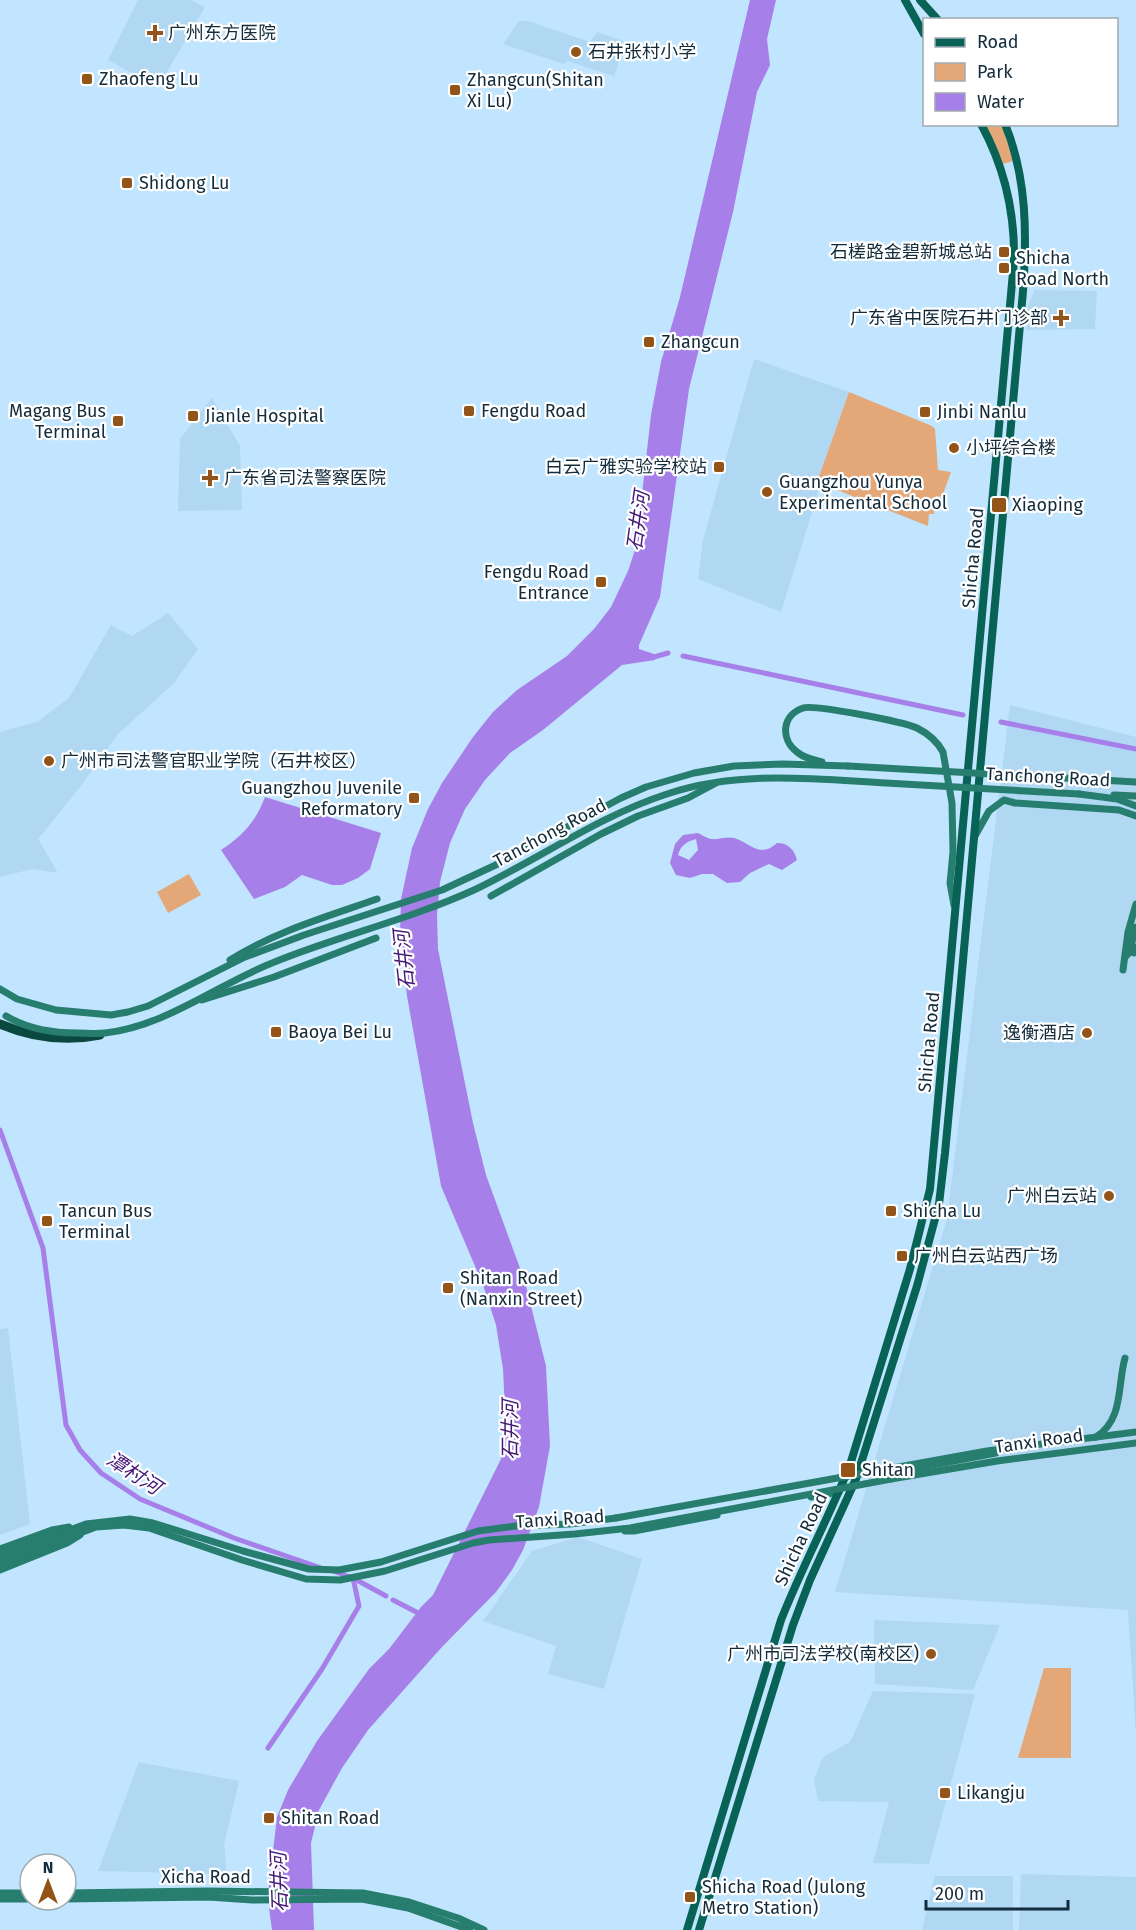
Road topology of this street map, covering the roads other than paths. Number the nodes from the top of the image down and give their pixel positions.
1 (903, 0) edge
2 (924, 3) edge
3 (936, 18) edge
4 (923, 32) edge
5 (982, 126) edge
6 (1006, 126) edge
7 (848, 766) junction
8 (1136, 782) edge
9 (717, 783) junction
10 (1079, 794) junction
11 (1136, 796) edge
12 (1136, 806) edge
13 (1136, 816) edge
14 (973, 841) junction
15 (491, 896) dead end
16 (377, 899) dead end
17 (1136, 904) edge
18 (956, 913) junction
19 (1136, 927) edge
20 (376, 938) dead end
21 (1125, 957) junction
22 (1123, 970) dead end
23 (193, 984) junction
24 (0, 989) edge
25 (191, 1003) junction
26 (2, 1018) edge
27 (114, 1031) joint
28 (1125, 1358) dead end
29 (1136, 1432) edge
30 (1136, 1443) edge
31 (879, 1470) junction
32 (839, 1492) junction
33 (88, 1526) junction
34 (607, 1531) junction
35 (0, 1549) edge
36 (0, 1556) edge
37 (0, 1563) edge
38 (0, 1569) edge
39 (0, 1893) edge
40 (18, 1893) edge
41 (78, 1893) edge
42 (322, 1896) junction
43 (0, 1899) edge
44 (18, 1899) edge
45 (78, 1899) edge
46 (470, 1930) edge
47 (484, 1930) edge
48 (687, 1930) edge
49 (699, 1930) edge

1 - 4 main road
2 - 3 main road
5 - 18 main road, Shicha Road
6 - 14 main road, Shicha Road
7 - 8 main road, Tanchong Road, bridge
7 - 18 main road
7 - 23 main road, Tanchong Road
9 - 10 main road, Tanchong Road, bridge
9 - 15 main road
9 - 25 main road, Tanchong Road, bridge
10 - 11 main road, Tanchong Road
10 - 12 main road
13 - 14 main road
14 - 49 main road, Shicha Road
16 - 23 main road
17 - 21 main road
18 - 32 main road, Shicha Road
19 - 21 main road
20 - 25 main road, bridge
21 - 22 main road
23 - 24 main road, Tanchong Road
25 - 27 main road, Tanchong Road, bridge
26 - 27 highway, bridge
28 - 31 main road, bridge
29 - 31 main road, Tanxi Road, bridge
30 - 34 main road, Tanxi Road, bridge
31 - 33 main road, Tanxi Road, bridge
32 - 34 main road
32 - 48 main road, Shicha Road
33 - 34 main road, Tanxi Road, bridge
33 - 35 main road
33 - 36 main road, Tanxi Road
33 - 37 main road, Tanxi Road, bridge
33 - 38 main road, bridge
39 - 40 main road
41 - 42 main road, Xicha Road
42 - 45 main road, Xicha Road
42 - 46 main road, Xicha Road
42 - 47 main road, Xicha Road
43 - 44 main road

